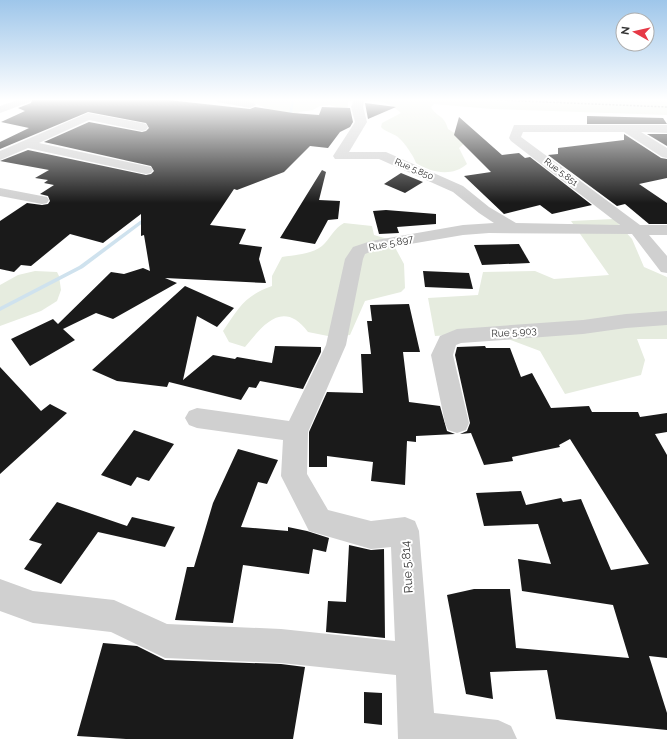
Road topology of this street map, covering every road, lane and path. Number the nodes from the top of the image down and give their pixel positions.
1 (48, 134) edge
2 (353, 134) edge
3 (516, 134) edge
4 (635, 134) edge
5 (27, 144) junction
6 (667, 154) edge
7 (0, 156) edge
8 (146, 170) dead end
9 (0, 192) edge
10 (42, 200) dead end
11 (512, 228) junction
12 (637, 230) junction
13 (667, 230) edge
14 (667, 268) edge
15 (667, 318) edge
16 (197, 418) dead end
17 (457, 423) dead end
18 (296, 432) junction
19 (0, 595) edge
20 (412, 660) junction
21 (417, 734) edge
22 (498, 739) edge

1 - 5 street
2 - 11 street, Rue 5.850
3 - 12 street, Rue 5.851
4 - 6 street
5 - 7 street
5 - 8 street
9 - 10 street
11 - 12 street, Rue 5.897
11 - 18 street, Rue 5.897
12 - 13 street, Rue 5.897
12 - 14 street, Rue 5.851
15 - 17 street, Rue 5.903
16 - 18 street
18 - 20 street, Rue 5.814
19 - 20 street
20 - 21 street, Rue 5.814
21 - 22 street

